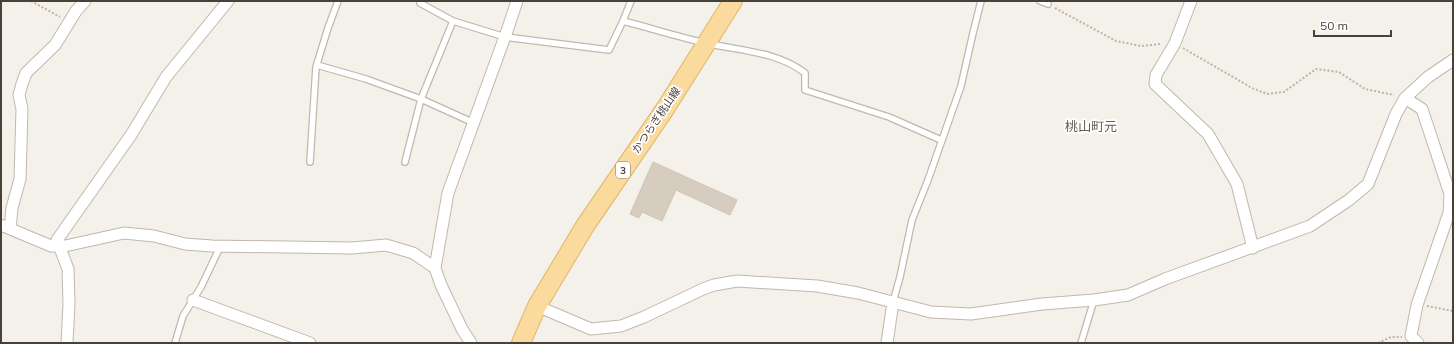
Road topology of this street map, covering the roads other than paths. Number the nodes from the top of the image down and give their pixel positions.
1 (85, 1) edge
2 (228, 1) edge
3 (338, 1) edge
4 (517, 1) edge
5 (631, 1) edge
6 (733, 1) edge
7 (981, 1) edge
8 (1040, 1) edge
9 (1191, 1) edge
10 (419, 2) edge
11 (1048, 4) road end
12 (453, 21) junction
13 (623, 21) junction
14 (505, 36) junction
15 (706, 43) junction
16 (1453, 60) edge
17 (317, 65) junction
18 (1405, 98) junction
19 (421, 99) junction
20 (474, 123) junction
21 (941, 140) junction
22 (310, 162) dead end
23 (405, 162) dead end
24 (5, 227) edge
25 (59, 246) junction
26 (220, 246) junction
27 (1253, 248) junction
28 (435, 268) junction
29 (193, 300) junction
30 (1094, 300) junction
31 (893, 302) junction
32 (537, 306) junction
33 (1414, 339) edge
34 (68, 343) edge
35 (174, 343) edge
36 (310, 343) edge
37 (471, 343) edge
38 (521, 343) edge
39 (887, 343) edge
40 (1081, 343) edge

1 - 24 street
2 - 25 street
3 - 17 lane
4 - 14 street
5 - 13 lane
6 - 15 main road, かつらぎ桃山線 / 3
7 - 21 lane
8 - 11 lane
9 - 27 street
10 - 12 lane
12 - 14 lane
12 - 19 lane
13 - 14 lane
13 - 15 lane
14 - 20 street
15 - 21 lane
15 - 32 main road, かつらぎ桃山線 / 3
16 - 18 street
17 - 19 lane
17 - 22 lane
18 - 27 street
18 - 33 street
19 - 20 lane
19 - 23 lane
20 - 28 street
21 - 31 lane
24 - 25 street
25 - 26 street
25 - 34 street
26 - 28 street
26 - 29 lane
27 - 30 street
28 - 37 street
29 - 35 lane
29 - 36 street
30 - 31 street
30 - 40 lane
31 - 32 street
31 - 39 street
32 - 38 main road, かつらぎ桃山線 / 3

